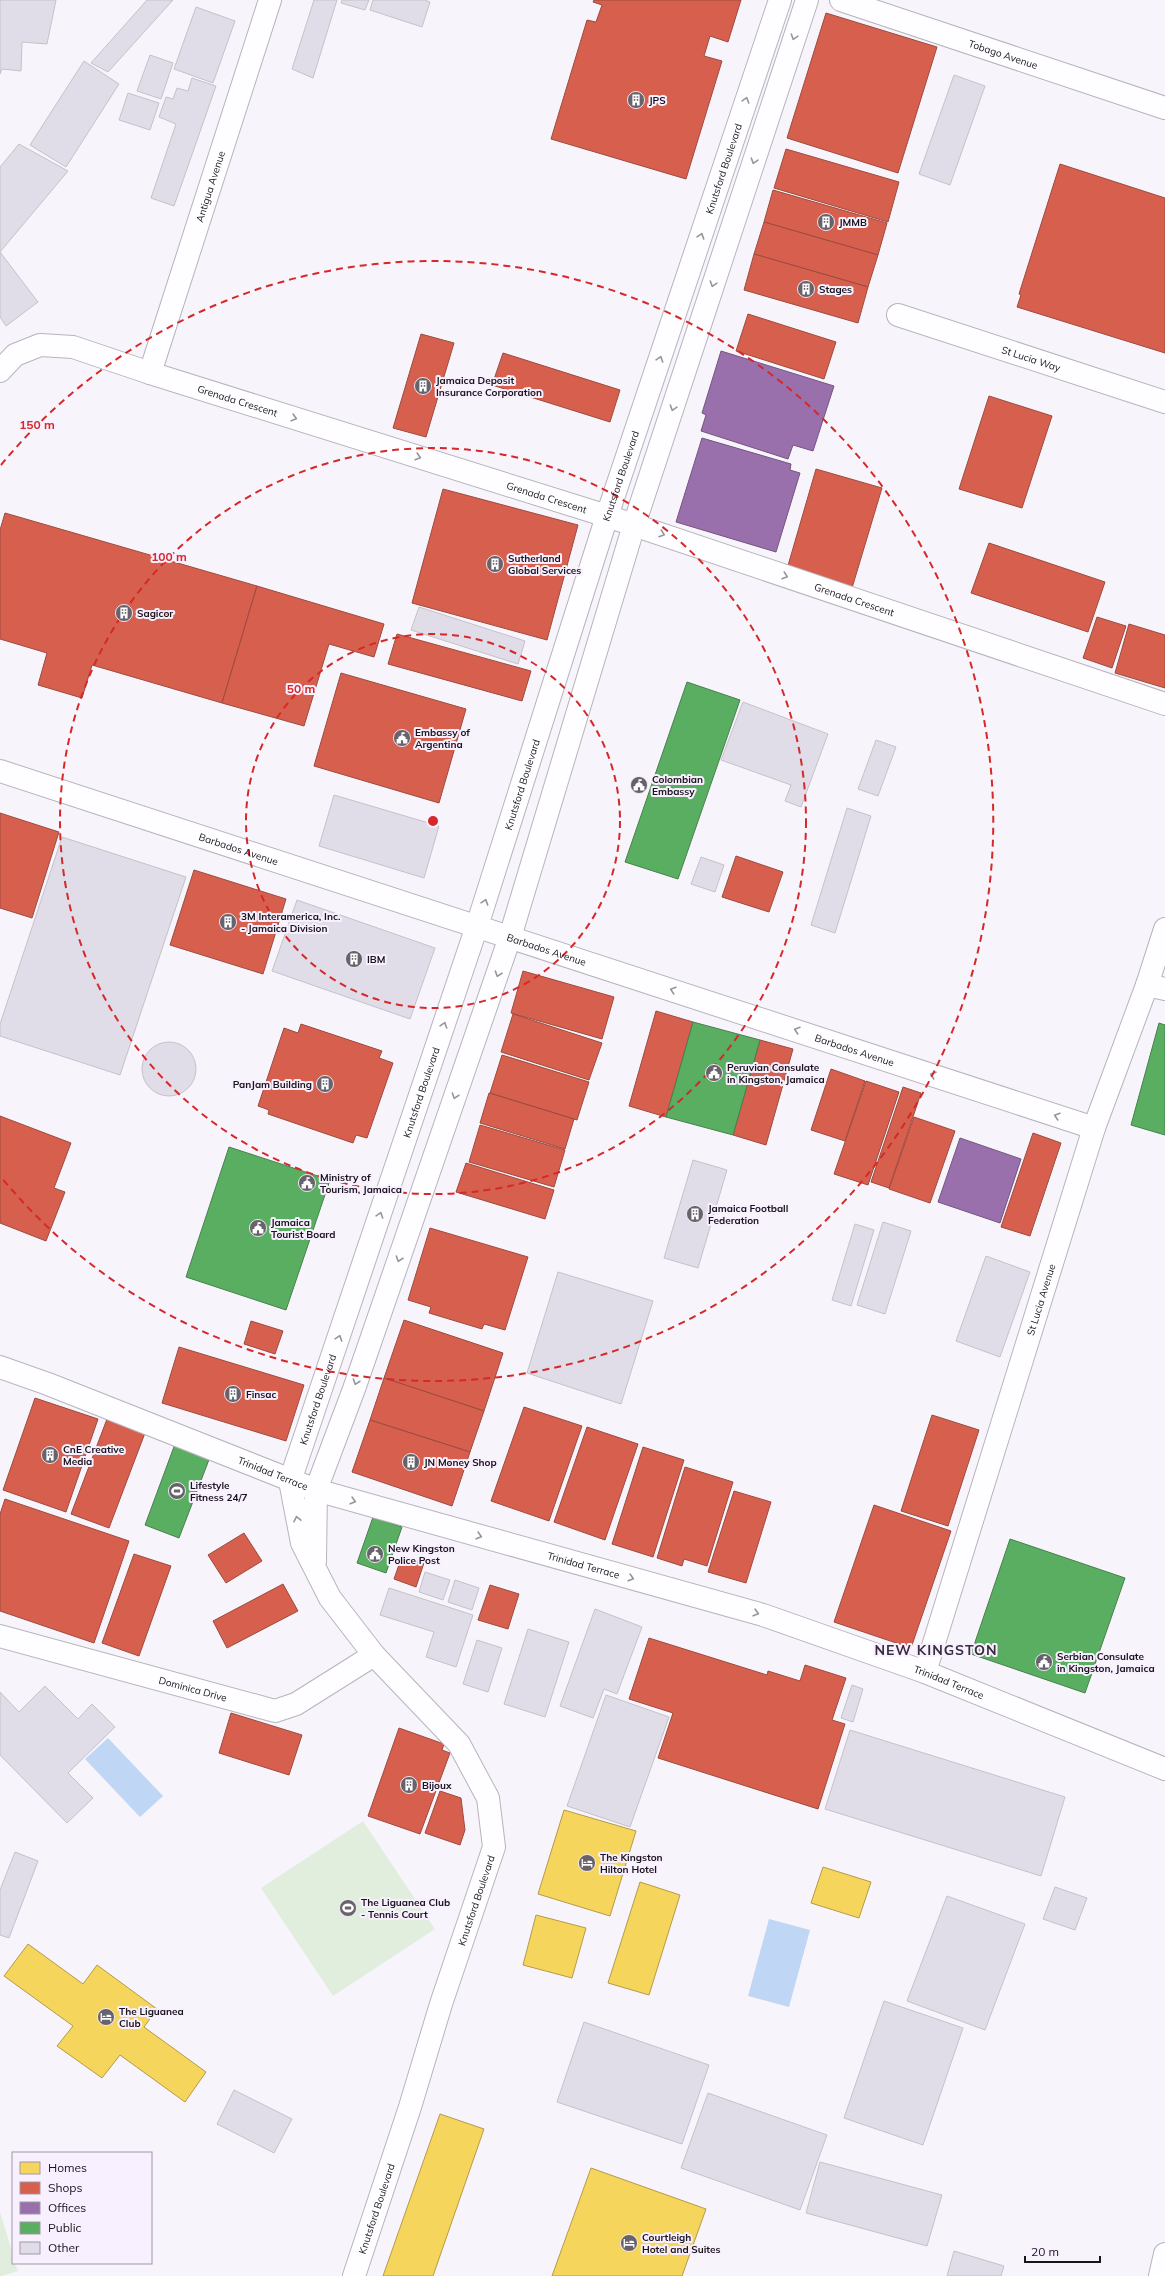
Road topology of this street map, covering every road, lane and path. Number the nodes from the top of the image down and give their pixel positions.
1 (270, 0) edge
2 (780, 0) edge
3 (806, 0) edge
4 (842, 0) edge
5 (1165, 108) edge
6 (898, 315) dead end
7 (0, 371) edge
8 (150, 373) junction
9 (1165, 402) edge
10 (607, 516) junction
11 (634, 525) junction
12 (1165, 704) edge
13 (0, 771) edge
14 (477, 926) junction
15 (1165, 930) edge
16 (510, 937) junction
17 (1156, 987) edge
18 (1094, 1128) junction
19 (0, 1367) edge
20 (290, 1481) junction
21 (316, 1490) junction
22 (315, 1568) junction
23 (0, 1636) edge
24 (374, 1655) junction
25 (925, 1672) junction
26 (1165, 1768) edge
27 (1165, 2254) edge
28 (354, 2276) edge
29 (1160, 2276) edge

1 - 8 street, Antigua Avenue
10 -> 2 street, Knutsford Boulevard
3 -> 11 street, Knutsford Boulevard
4 - 5 street, Tobago Avenue
6 - 9 street, St Lucia Way
7 - 8 street, Grenada Crescent
8 -> 10 street, Grenada Crescent
10 - 11 street, Grenada Crescent
14 -> 10 street, Knutsford Boulevard
11 -> 12 street, Grenada Crescent
11 - 16 street, Knutsford Boulevard
13 - 14 street, Barbados Avenue
14 - 16 street, Barbados Avenue
20 -> 14 street, Knutsford Boulevard
15 - 17 street, St Lucia Avenue
18 -> 16 street, Barbados Avenue
16 -> 21 street, Knutsford Boulevard
17 - 18 street, St Lucia Avenue
18 - 25 street, St Lucia Avenue
19 - 20 street, Trinidad Terrace
20 - 21 street, Trinidad Terrace
22 -> 20 street, Knutsford Boulevard
21 - 22 street, Knutsford Boulevard
21 -> 25 street, Trinidad Terrace
22 - 24 street, Knutsford Boulevard
23 - 24 street, Dominica Drive
24 - 28 street, Knutsford Boulevard
25 - 26 street, Trinidad Terrace
27 - 29 street

